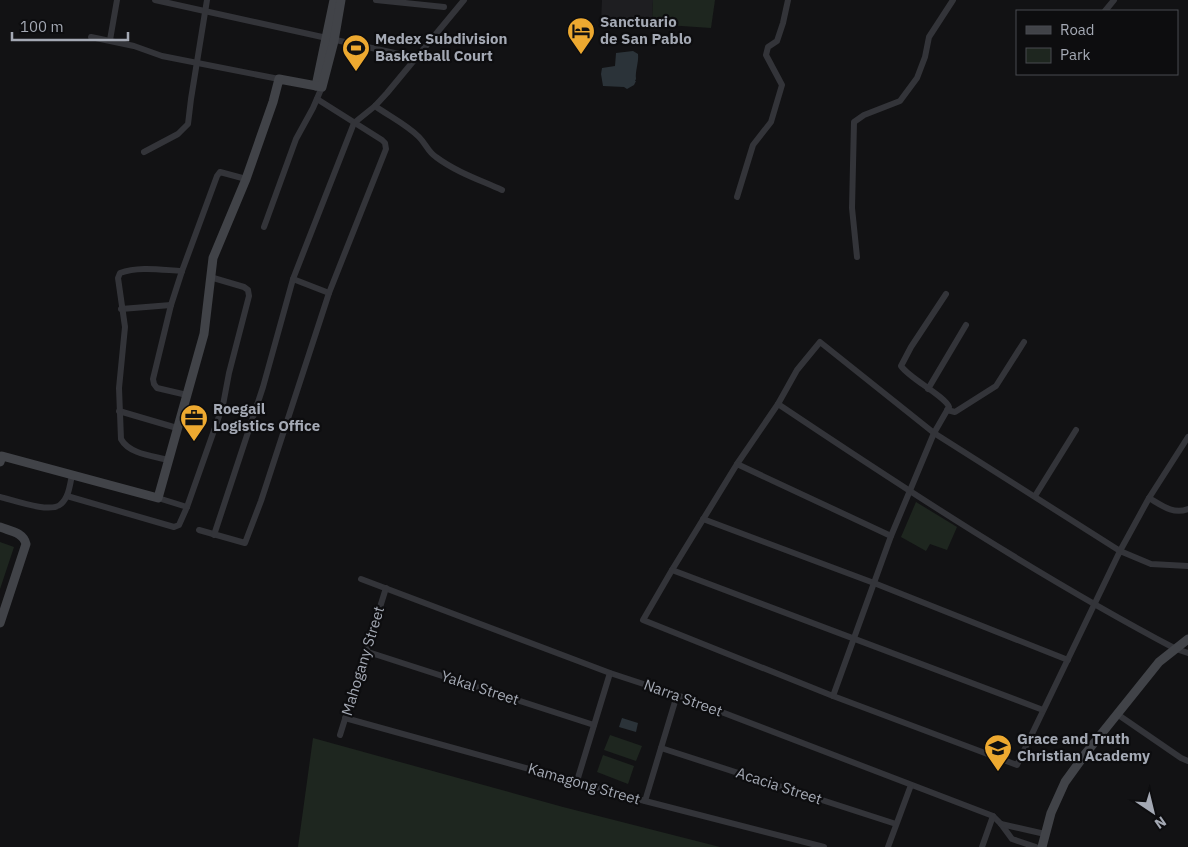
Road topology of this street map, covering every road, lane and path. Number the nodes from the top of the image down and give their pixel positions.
1 (117, 0) edge
2 (155, 0) edge
3 (207, 0) edge
4 (334, 0) edge
5 (341, 0) edge
6 (376, 0) edge
7 (464, 0) edge
8 (788, 0) edge
9 (953, 0) edge
10 (1114, 0) edge
11 (444, 7) dead end
12 (205, 10) junction
13 (1106, 10) edge
14 (91, 37) dead end
15 (110, 40) junction
16 (330, 40) junction
17 (408, 56) dead end
18 (197, 63) junction
19 (279, 79) junction
20 (318, 92) junction
21 (375, 106) junction
22 (354, 123) junction
23 (144, 152) dead end
24 (246, 178) junction
25 (502, 190) dead end
26 (737, 197) dead end
27 (264, 227) dead end
28 (857, 257) dead end
29 (182, 271) junction
30 (210, 278) junction
31 (293, 279) junction
32 (329, 293) junction
33 (946, 294) dead end
34 (171, 305) junction
35 (121, 309) junction
36 (966, 325) dead end
37 (1024, 342) dead end
38 (928, 389) junction
39 (187, 395) junction
40 (778, 404) junction
41 (947, 410) junction
42 (119, 411) junction
43 (177, 428) junction
44 (1076, 430) dead end
45 (934, 434) junction
46 (1188, 438) edge
47 (0, 458) edge
48 (168, 460) junction
49 (737, 464) junction
50 (72, 475) junction
51 (910, 492) junction
52 (67, 496) junction
53 (1035, 496) junction
54 (0, 497) edge
55 (158, 498) junction
56 (1149, 498) junction
57 (187, 507) junction
58 (1188, 509) edge
59 (703, 519) junction
60 (0, 527) edge
61 (199, 530) dead end
62 (214, 534) junction
63 (891, 536) junction
64 (1120, 550) junction
65 (1188, 566) edge
66 (672, 570) junction
67 (361, 579) dead end
68 (874, 583) junction
69 (386, 588) junction
70 (1094, 605) junction
71 (0, 623) edge
72 (854, 639) junction
73 (1188, 639) edge
74 (1176, 649) junction
75 (365, 651) junction
76 (1188, 653) edge
77 (1068, 660) junction
78 (610, 673) junction
79 (677, 695) junction
80 (833, 696) junction
81 (1043, 710) junction
82 (1117, 714) junction
83 (345, 718) junction
84 (594, 725) junction
85 (340, 735) dead end
86 (661, 748) junction
87 (1188, 761) edge
88 (578, 781) junction
89 (911, 785) junction
90 (645, 801) junction
91 (993, 816) junction
92 (896, 824) junction
93 (1001, 824) junction
94 (1045, 834) junction
95 (824, 847) edge
96 (888, 847) edge
97 (982, 847) edge
98 (1036, 847) edge
99 (1042, 847) edge

1 - 15 street
2 - 12 street
3 - 12 street
4 - 16 street
5 - 16 street
6 - 11 street
7 - 21 street
8 - 26 street
9 - 28 street
10 - 13 street
12 - 16 street
12 - 18 street
14 - 15 street
15 - 18 street
16 - 17 street
16 - 20 street
18 - 19 street
18 - 23 street
19 - 20 street
19 - 24 street
20 - 22 street
20 - 27 street
21 - 22 street
21 - 25 street
22 - 31 street
22 - 32 street
24 - 29 street
24 - 30 street
29 - 34 street
29 - 35 street
30 - 39 street
30 - 57 street
31 - 32 street
31 - 62 street
32 - 62 street
33 - 38 street
34 - 35 street
34 - 39 street
35 - 42 street
36 - 38 street
37 - 41 street
38 - 41 street
39 - 43 street
40 - 45 street
40 - 49 street
40 - 51 street
41 - 45 street
42 - 43 street
42 - 48 street
43 - 48 street
44 - 53 street
45 - 51 street
45 - 53 street
46 - 56 street
47 - 50 street
48 - 55 street
49 - 59 street
49 - 63 street
50 - 52 street
50 - 55 street
51 - 63 street
51 - 70 street
52 - 54 street
52 - 57 street
53 - 64 street
55 - 57 street
56 - 58 street
56 - 64 street
59 - 66 street
59 - 68 street
60 - 71 street
61 - 62 street
63 - 68 street
64 - 65 street
64 - 70 street
66 - 72 street
66 - 80 street
67 - 69 street, Narra Street
68 - 72 street
68 - 77 street
69 - 75 street, Mahogany Street
69 - 78 street, Narra Street
70 - 74 street
70 - 77 street
72 - 80 street
72 - 81 street
73 - 74 street
74 - 76 street
74 - 82 street
75 - 83 street, Mahogany Street
75 - 84 street, Yakal Street
77 - 81 street
78 - 79 street, Narra Street
78 - 84 street
79 - 86 street
79 - 89 street, Narra Street
80 - 81 street
82 - 87 street
82 - 94 street
83 - 85 street, Mahogany Street
83 - 88 street, Kamagong Street
84 - 88 street
86 - 90 street
86 - 92 street, Acacia Street
88 - 90 street, Kamagong Street
89 - 91 street, Narra Street
89 - 92 street
90 - 95 street, Kamagong Street
91 - 93 street, Narra Street
91 - 97 street
92 - 96 street
93 - 94 street, Narra Street
93 - 98 street, Narra Street
94 - 99 street

